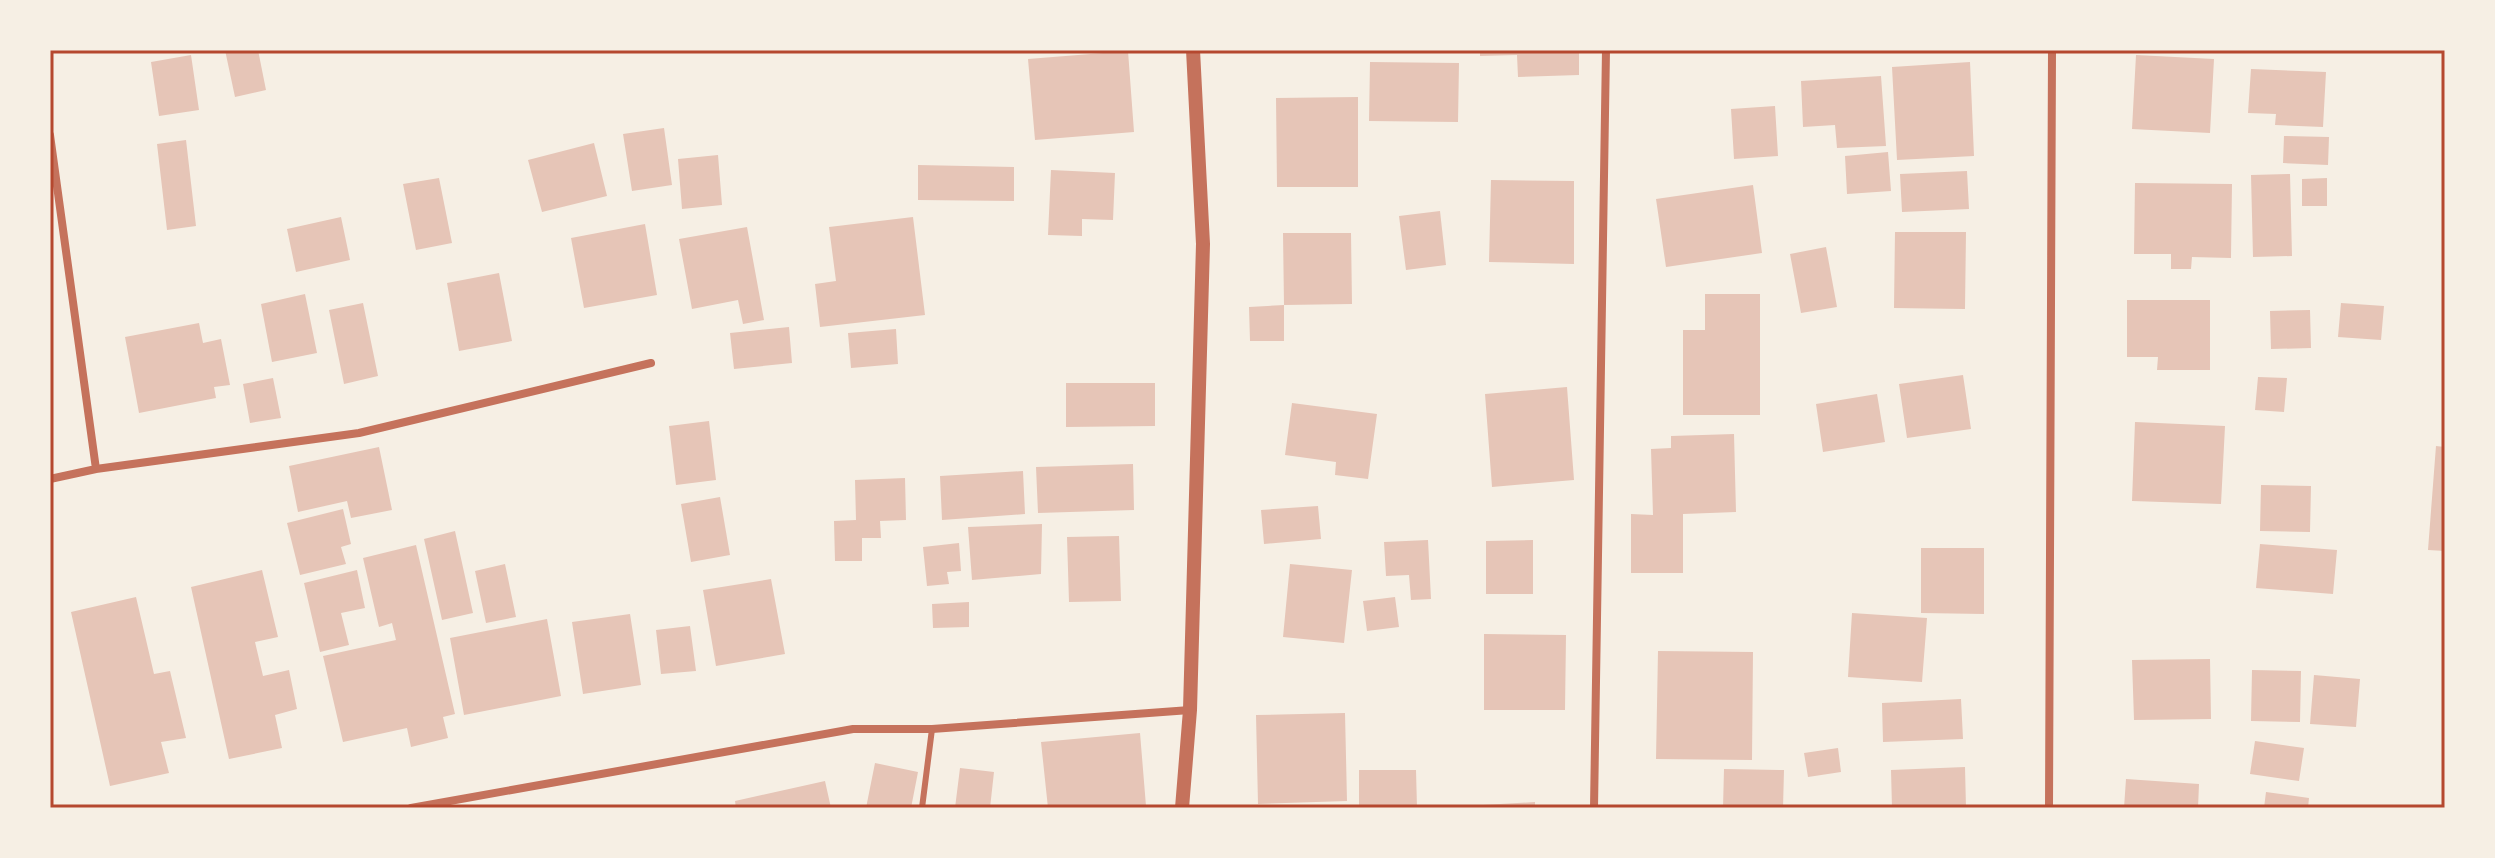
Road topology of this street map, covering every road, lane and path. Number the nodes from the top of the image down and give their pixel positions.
1 (1193, 50) edge
2 (1606, 50) edge
3 (2052, 50) edge
4 (50, 135) edge
5 (651, 363) dead end
6 (96, 469) junction
7 (50, 479) edge
8 (1190, 710) junction
9 (932, 729) junction
10 (411, 808) edge
11 (922, 808) edge
12 (1182, 808) edge
13 (1594, 808) edge
14 (2049, 808) edge

1 - 8 street
2 - 13 street
3 - 14 street
4 - 6 street
5 - 6 street
6 - 7 street
8 - 9 street
8 - 12 street
9 - 10 street
9 - 11 lane

